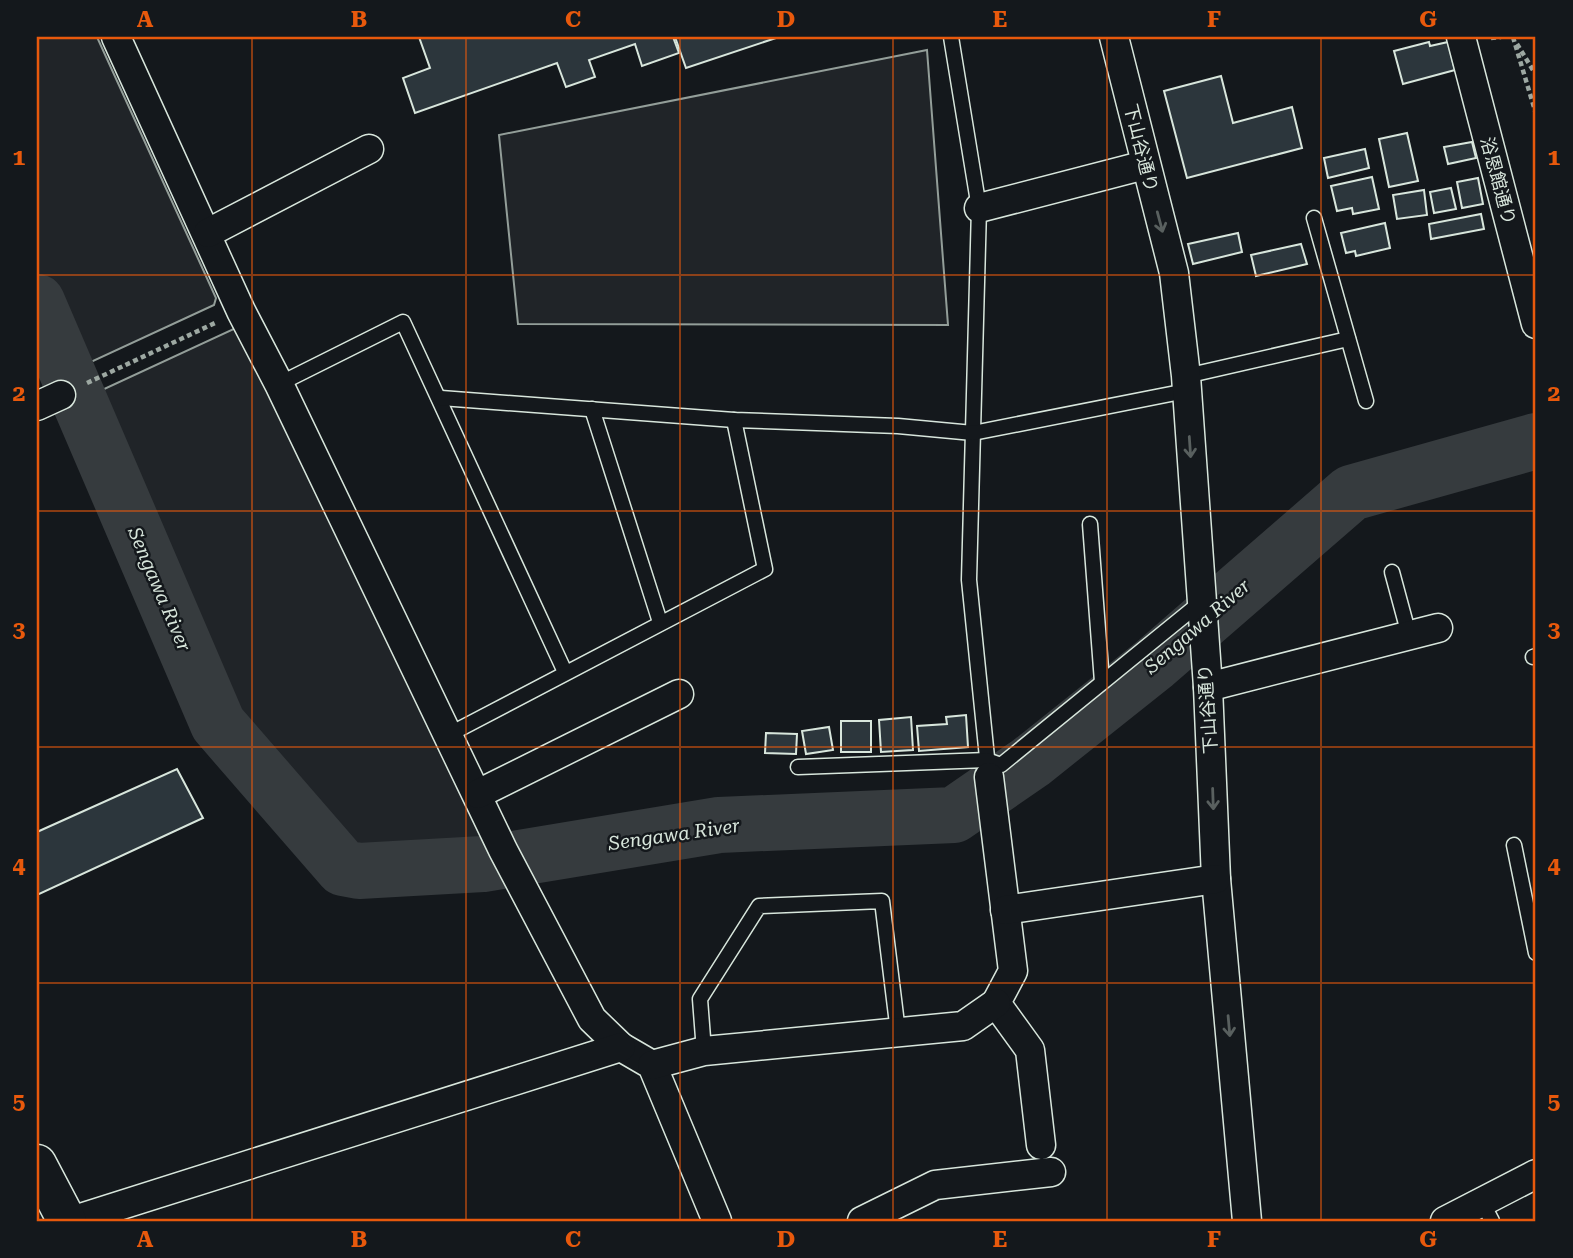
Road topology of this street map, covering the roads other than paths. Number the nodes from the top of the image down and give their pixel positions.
1 (116, 37) edge
2 (951, 37) edge
3 (1114, 37) edge
4 (1461, 37) edge
5 (369, 149) dead end
6 (1145, 166) junction
7 (979, 208) junction
8 (1314, 218) dead end
9 (208, 233) junction
10 (1536, 324) edge
11 (1348, 339) junction
12 (1186, 383) junction
13 (279, 384) junction
14 (441, 398) junction
15 (1366, 401) dead end
16 (592, 409) junction
17 (734, 420) junction
18 (973, 433) junction
19 (1090, 524) dead end
20 (1392, 572) dead end
21 (1200, 603) junction
22 (660, 622) junction
23 (1438, 628) dead end
24 (1409, 635) junction
25 (565, 673) junction
26 (1102, 682) junction
27 (1208, 687) junction
28 (679, 694) dead end
29 (450, 734) junction
30 (798, 767) dead end
31 (988, 769) junction
32 (478, 794) junction
33 (1514, 845) dead end
34 (1216, 879) junction
35 (1005, 910) junction
36 (1536, 953) edge
37 (996, 1003) junction
38 (898, 1032) junction
39 (621, 1047) junction
40 (704, 1051) junction
41 (652, 1065) junction
42 (1041, 1145) dead end
43 (37, 1164) edge
44 (1051, 1172) dead end
45 (1536, 1174) edge
46 (1487, 1211) edge
47 (69, 1221) edge
48 (717, 1221) edge
49 (862, 1221) edge
50 (1247, 1221) edge
51 (1445, 1221) edge

1 - 9 street
2 - 7 lane
3 - 6 street, 下山谷通り
4 - 10 street, 浴恩館通り
5 - 9 street
6 - 7 street
6 -> 12 street, 下山谷通り
7 - 18 lane
8 - 11 lane
9 - 13 street
11 - 12 lane
11 - 15 lane
12 - 18 lane
12 -> 21 street, 下山谷通り
13 - 14 lane
13 - 29 street
14 - 16 lane
14 - 25 lane
16 - 17 lane
16 - 22 lane
17 - 18 lane
17 - 22 lane
18 - 31 lane
19 - 26 lane
20 - 24 lane
21 - 26 lane
21 - 27 street, 下山谷通り
22 - 25 lane
23 - 24 street
24 - 27 street
25 - 29 lane
26 - 31 lane
27 -> 34 street, 下山谷通り
28 - 32 street
29 - 32 street
30 - 31 lane
31 - 35 street
32 - 39 street
33 - 36 lane
34 - 35 street
34 -> 50 street, 下山谷通り
35 - 37 street
37 - 38 street
37 - 42 street
38 - 40 street
38 - 40 lane
39 - 41 street
39 - 47 street
40 - 41 street
41 - 48 street
43 - 47 street
44 - 49 street
45 - 46 street
46 - 51 street

